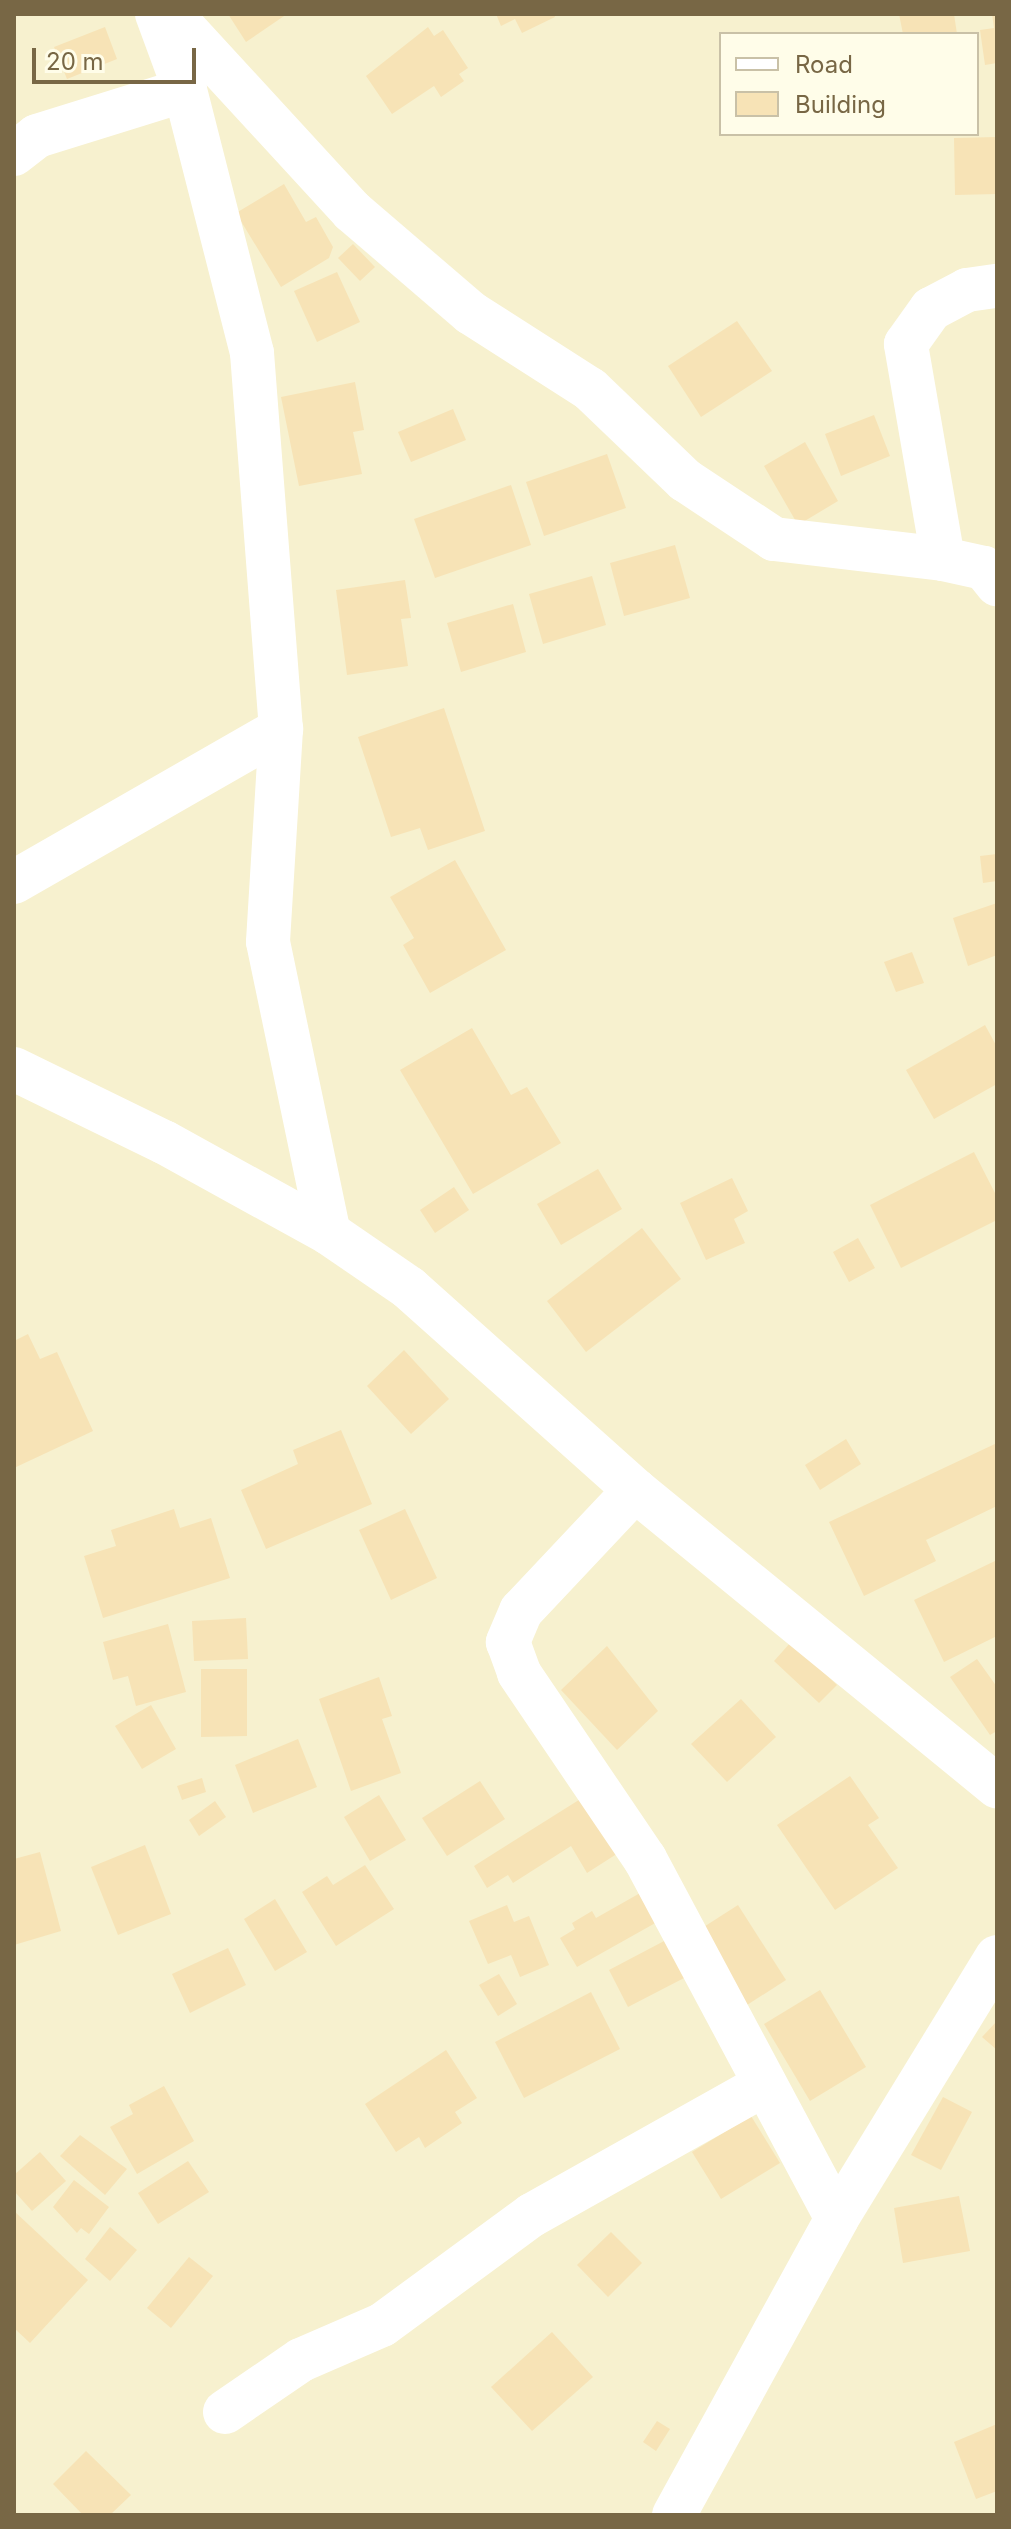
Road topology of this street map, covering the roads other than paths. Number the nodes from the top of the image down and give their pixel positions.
1 (157, 14) edge
2 (171, 14) edge
3 (185, 90) junction
4 (14, 154) edge
5 (997, 286) edge
6 (980, 566) edge
7 (281, 729) junction
8 (14, 882) edge
9 (14, 1069) edge
10 (329, 1233) junction
11 (635, 1490) junction
12 (997, 1786) edge
13 (997, 1957) edge
14 (764, 2085) junction
15 (837, 2218) junction
16 (225, 2412) dead end
17 (674, 2515) edge

1 - 3 street
2 - 6 street
3 - 4 street
3 - 7 street
5 - 6 street
7 - 8 street
7 - 10 street
9 - 10 street
10 - 11 street
11 - 12 street
11 - 14 street
13 - 15 street
14 - 15 street
14 - 16 street
15 - 17 street

